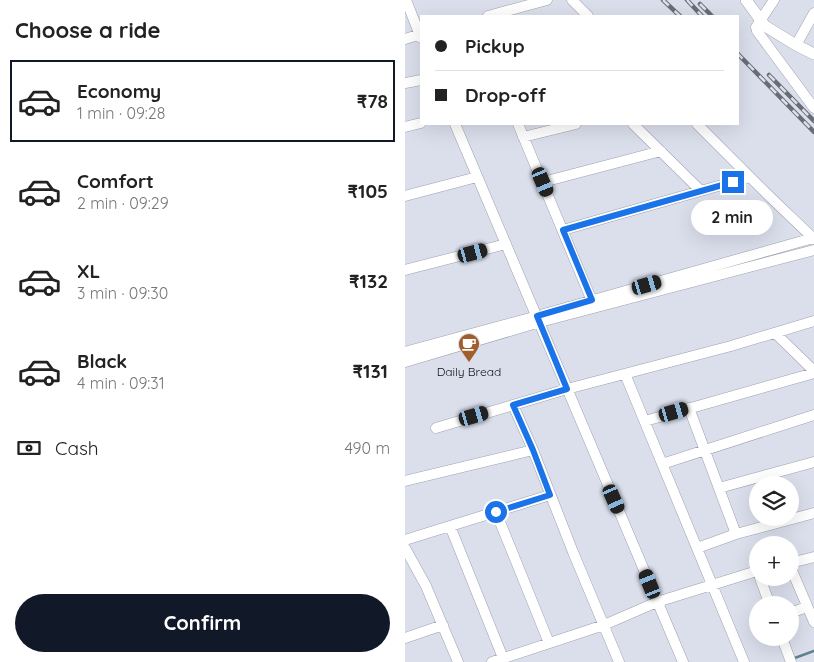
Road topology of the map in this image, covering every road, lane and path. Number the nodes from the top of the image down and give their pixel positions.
1 (406, 0) edge
2 (547, 0) edge
3 (572, 0) edge
4 (746, 0) edge
5 (774, 0) edge
6 (814, 13) edge
7 (492, 15) edge
8 (587, 15) edge
9 (760, 21) junction
10 (420, 34) edge
11 (420, 36) edge
12 (405, 39) edge
13 (796, 45) junction
14 (814, 54) edge
15 (420, 80) edge
16 (405, 83) edge
17 (814, 108) edge
18 (420, 123) edge
19 (455, 125) edge
20 (518, 125) edge
21 (571, 125) edge
22 (634, 125) edge
23 (698, 125) edge
24 (405, 127) edge
25 (523, 137) junction
26 (661, 151) junction
27 (477, 177) junction
28 (750, 177) junction
29 (543, 182) junction
30 (701, 191) junction
31 (405, 196) edge
32 (563, 230) junction
33 (813, 238) edge
34 (506, 244) junction
35 (814, 250) edge
36 (405, 270) edge
37 (592, 300) junction
38 (538, 319) junction
39 (814, 321) edge
40 (775, 333) junction
41 (405, 352) edge
42 (405, 362) edge
43 (814, 372) edge
44 (625, 374) junction
45 (567, 389) junction
46 (513, 405) junction
47 (689, 408) junction
48 (814, 415) edge
49 (645, 421) junction
50 (436, 428) dead end
51 (533, 450) junction
52 (705, 450) junction
53 (814, 462) edge
54 (662, 464) junction
55 (405, 481) edge
56 (719, 488) junction
57 (550, 495) junction
58 (496, 512) junction
59 (814, 513) edge
60 (450, 526) junction
61 (736, 534) junction
62 (405, 540) edge
63 (405, 548) edge
64 (697, 548) junction
65 (814, 557) edge
66 (799, 561) edge
67 (749, 573) edge
68 (712, 585) junction
69 (799, 586) edge
70 (657, 602) junction
71 (807, 607) junction
72 (799, 610) edge
73 (814, 622) edge
74 (443, 625) junction
75 (604, 625) junction
76 (405, 638) edge
77 (549, 643) junction
78 (785, 646) edge
79 (503, 658) junction
80 (615, 661) edge
81 (458, 662) edge
82 (492, 662) edge
83 (683, 662) edge
84 (744, 662) edge
85 (791, 662) edge

1 - 10 street
2 - 7 street
3 - 8 street
4 - 9 street
5 - 9 street
6 - 13 street
9 - 13 street
9 - 17 street
11 - 12 street
13 - 14 street
15 - 16 street
18 - 24 street
19 - 27 street
20 - 25 street
21 - 25 street
22 - 26 street
23 - 28 street
25 - 29 street
26 - 29 street
26 - 30 street
27 - 31 street
27 - 34 street
28 - 30 street
28 - 33 street
29 - 32 street
30 - 32 street
32 - 37 street
33 - 37 street
34 - 36 street
34 - 38 street
35 - 38 street
37 - 38 street
38 - 41 street
38 - 42 street
38 - 45 street
39 - 40 street
40 - 43 street
40 - 44 street
43 - 47 street
44 - 45 street
44 - 49 street
45 - 46 street
45 - 70 street
46 - 50 street
46 - 51 street
47 - 49 street
47 - 52 street
48 - 52 street
49 - 54 street
51 - 55 street
51 - 57 street
52 - 54 street
52 - 56 street
53 - 56 street
54 - 64 street
56 - 61 street
57 - 58 street
57 - 75 street
58 - 60 street
58 - 77 street
59 - 61 street
60 - 62 street
60 - 79 street
61 - 64 street
63 - 74 street
64 - 68 street
65 - 66 street
67 - 68 street
68 - 70 street
68 - 84 street
69 - 71 street
70 - 75 street
70 - 83 street
71 - 72 street
71 - 73 street
74 - 76 street
74 - 81 street
75 - 77 street
75 - 80 street
77 - 79 street
78 - 85 street
79 - 82 street

